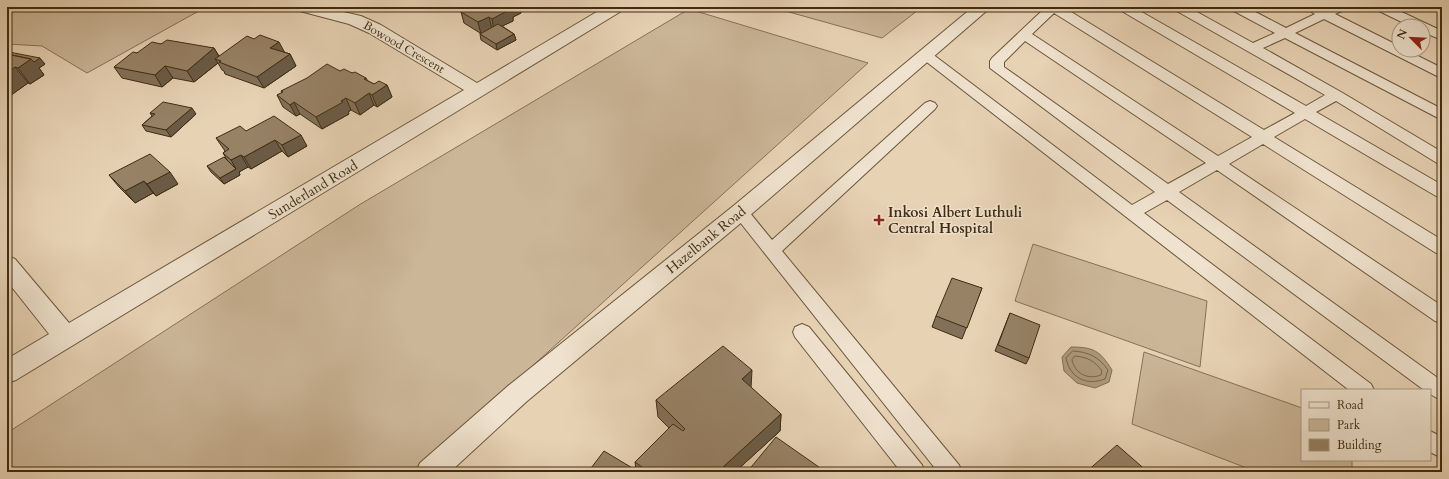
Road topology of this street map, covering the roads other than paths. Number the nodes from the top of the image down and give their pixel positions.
1 (302, 7) edge
2 (617, 7) edge
3 (983, 7) edge
4 (1053, 7) edge
5 (1124, 7) edge
6 (1179, 7) edge
7 (1236, 7) edge
8 (1310, 7) edge
9 (1340, 7) edge
10 (1381, 7) edge
11 (1324, 14) junction
12 (1404, 18) edge
13 (1431, 31) edge
14 (1285, 33) junction
15 (1024, 36) junction
16 (1442, 36) edge
17 (1253, 48) junction
18 (926, 56) junction
19 (1442, 74) edge
20 (478, 91) junction
21 (1336, 95) junction
22 (930, 106) dead end
23 (1306, 113) junction
24 (1442, 115) edge
25 (1263, 137) junction
26 (1442, 159) edge
27 (1217, 163) junction
28 (1167, 192) junction
29 (1442, 192) edge
30 (740, 212) junction
31 (1131, 213) junction
32 (1442, 248) edge
33 (771, 251) junction
34 (7, 264) edge
35 (1442, 316) edge
36 (802, 332) dead end
37 (66, 338) junction
38 (7, 372) edge
39 (1363, 389) edge
40 (1442, 392) edge
41 (1431, 441) edge
42 (1442, 448) edge
43 (446, 465) edge
44 (430, 472) edge
45 (914, 472) edge
46 (951, 472) edge

1 - 20 street, Bowood Crescent
2 - 20 street, Sunderland Road
3 - 18 street, Hazelbank Road
4 - 15 lane
4 - 25 lane
5 - 23 lane
6 - 17 lane
7 - 14 lane
8 - 11 lane
9 - 11 lane
10 - 12 lane
11 - 14 lane
11 - 19 lane
13 - 16 lane
14 - 17 lane
14 - 24 lane
15 - 27 lane
15 - 28 lane
17 - 21 lane
18 - 30 street, Hazelbank Road
18 - 31 lane
20 - 37 street, Sunderland Road
21 - 23 lane
21 - 26 lane
22 - 33 lane
23 - 25 lane
23 - 29 lane
25 - 27 lane
25 - 32 lane
27 - 28 lane
27 - 35 lane
28 - 31 lane
28 - 40 lane
30 - 33 lane
30 - 43 street, Hazelbank Road
31 - 39 lane
33 - 46 lane
34 - 37 street
36 - 45 lane
37 - 38 street, Sunderland Road
41 - 42 lane
43 - 44 street, Hazelbank Road

